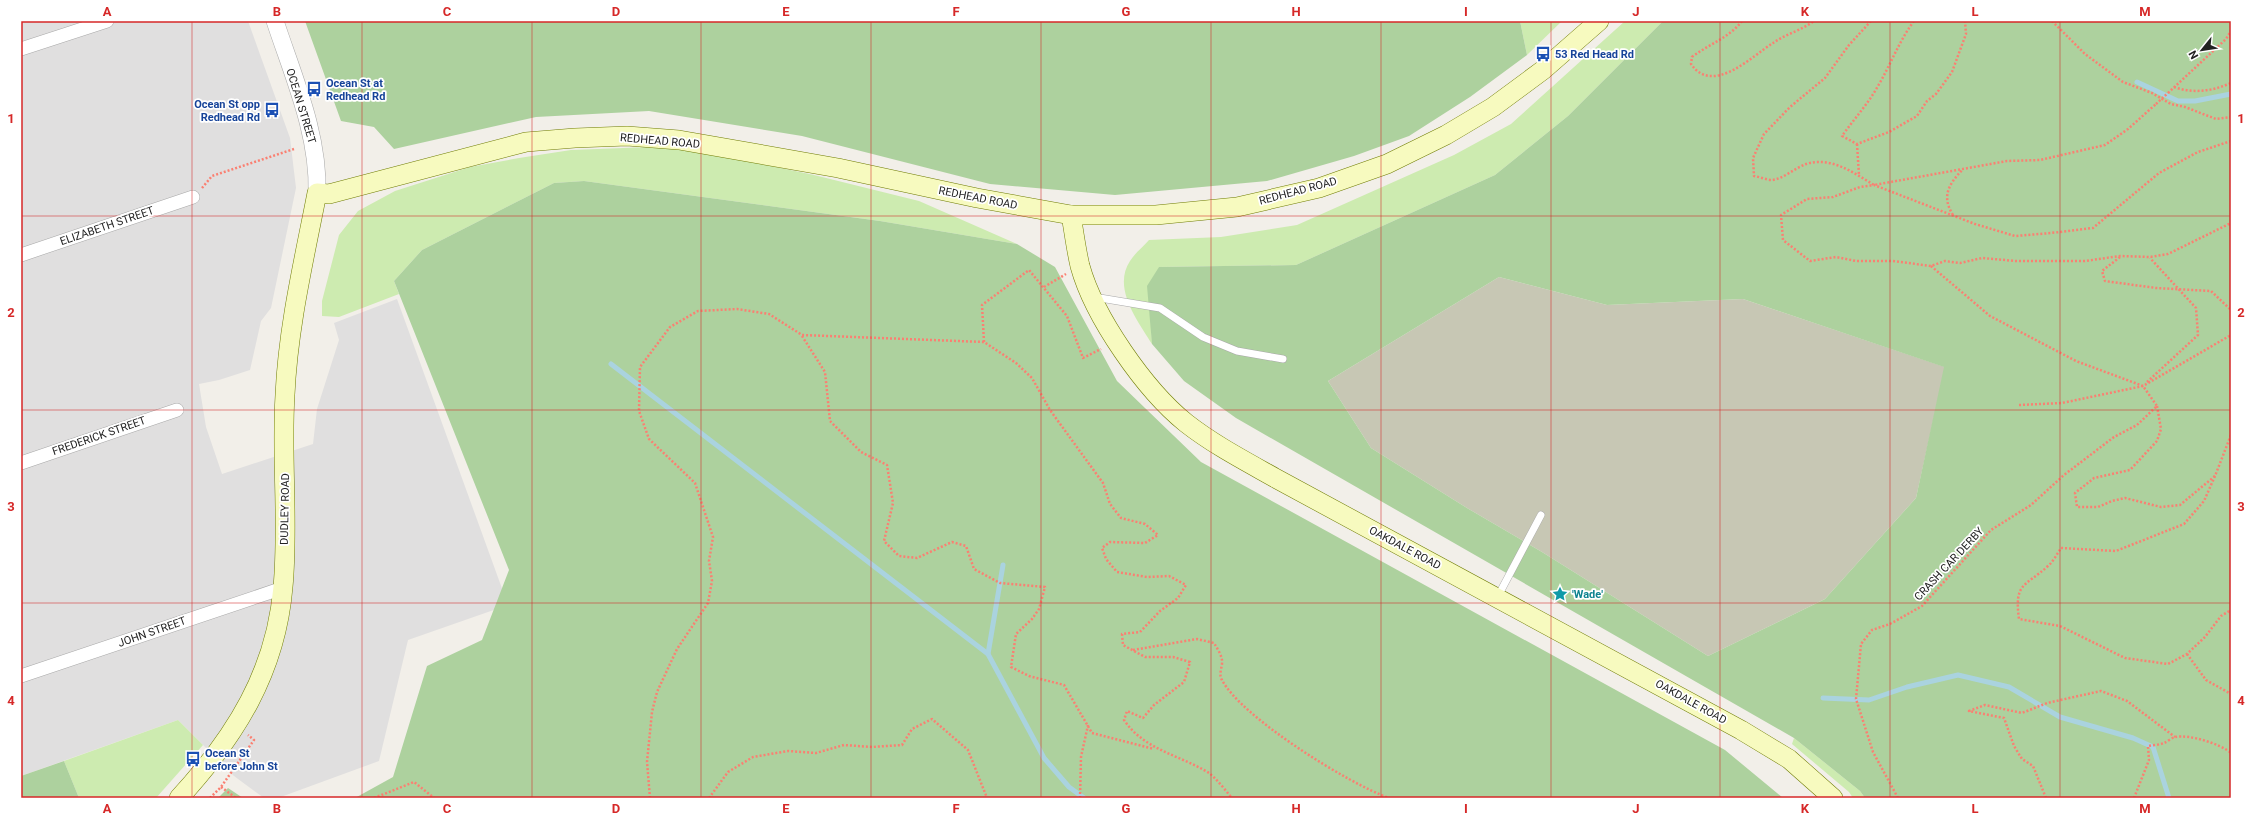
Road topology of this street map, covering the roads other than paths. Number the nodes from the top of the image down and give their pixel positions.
1 (107, 21) edge
2 (275, 21) edge
3 (1599, 21) edge
4 (21, 49) edge
5 (317, 193) junction
6 (193, 197) road end
7 (1070, 215) junction
8 (21, 255) edge
9 (1092, 296) junction
10 (1283, 359) dead end
11 (177, 410) dead end
12 (21, 463) edge
13 (1541, 515) dead end
14 (283, 588) junction
15 (1497, 598) junction
16 (21, 676) edge
17 (179, 798) edge
18 (1833, 798) edge

1 - 4 street
2 - 5 street, OCEAN STREET
3 - 7 main road, REDHEAD ROAD
5 - 7 main road, REDHEAD ROAD
5 - 14 main road, DUDLEY ROAD
6 - 8 street, ELIZABETH STREET
7 - 9 main road, OAKDALE ROAD
9 - 10 lane
9 - 15 main road, OAKDALE ROAD
11 - 12 street, FREDERICK STREET
13 - 15 lane
14 - 16 street, JOHN STREET
14 - 17 main road, DUDLEY ROAD
15 - 18 main road, OAKDALE ROAD

